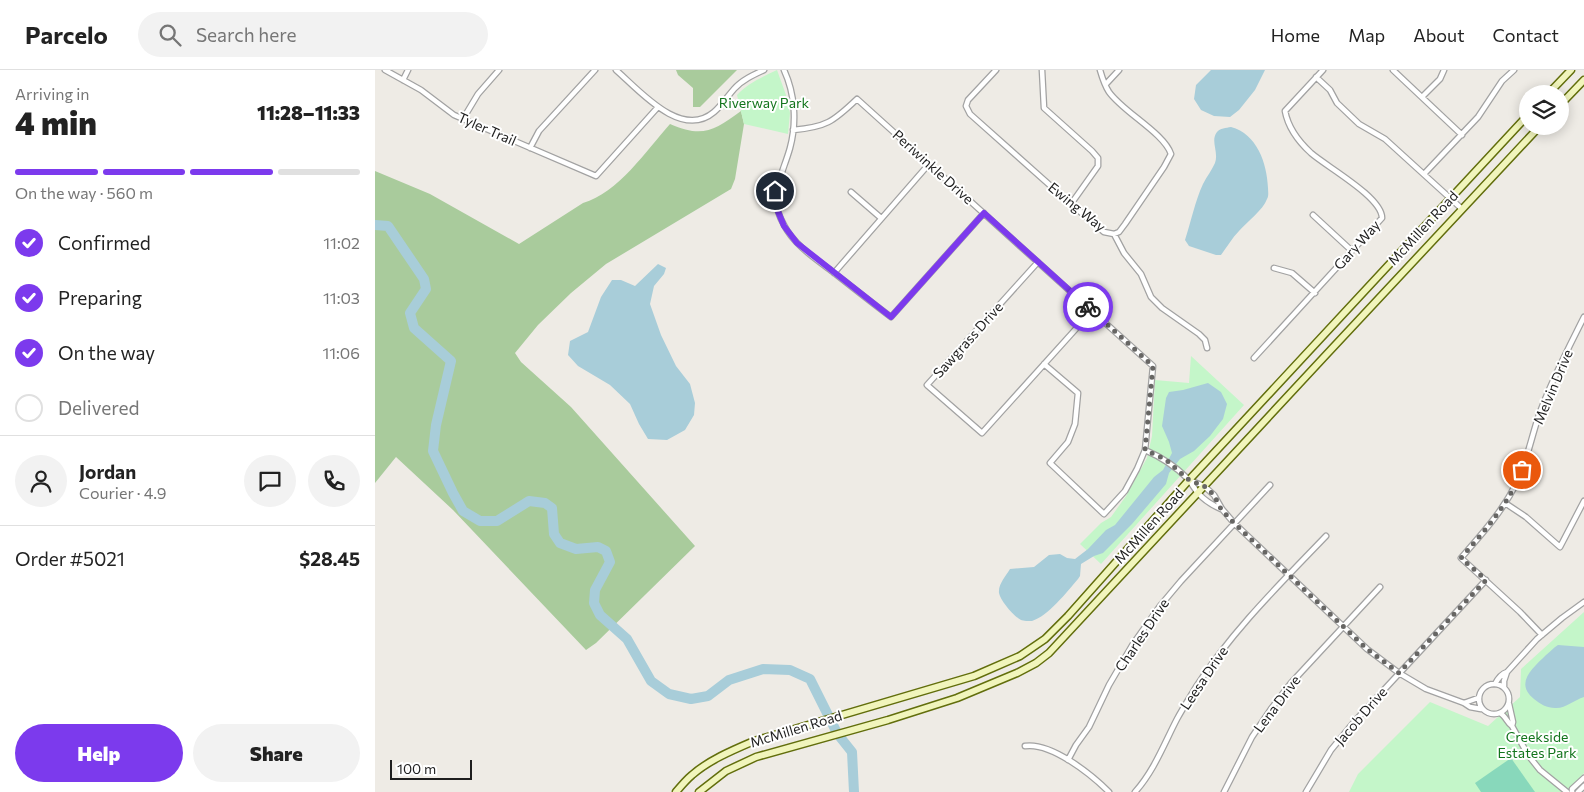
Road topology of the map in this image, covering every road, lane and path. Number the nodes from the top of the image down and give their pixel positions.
1 (385, 70) edge
2 (408, 70) edge
3 (499, 70) edge
4 (595, 70) edge
5 (616, 70) edge
6 (764, 70) edge
7 (784, 70) edge
8 (996, 70) edge
9 (1042, 70) edge
10 (1100, 70) edge
11 (1119, 70) edge
12 (1323, 70) edge
13 (1393, 70) edge
14 (1444, 70) edge
15 (1514, 70) edge
16 (1571, 70) edge
17 (1316, 77) junction
18 (403, 80) junction
19 (1584, 80) edge
20 (1105, 84) junction
21 (1557, 85) edge
22 (1569, 96) edge
23 (1422, 97) junction
24 (658, 107) junction
25 (463, 119) junction
26 (1519, 125) edge
27 (793, 130) junction
28 (1462, 135) junction
29 (1532, 135) edge
30 (530, 148) junction
31 (929, 164) junction
32 (1424, 174) junction
33 (851, 192) dead end
34 (1450, 198) junction
35 (1071, 204) junction
36 (1462, 209) junction
37 (984, 213) junction
38 (1313, 216) dead end
39 (881, 218) junction
40 (1114, 234) junction
41 (1351, 251) junction
42 (1037, 262) junction
43 (1274, 268) dead end
44 (834, 273) junction
45 (1315, 292) junction
46 (1092, 311) junction
47 (1584, 317) edge
48 (1207, 348) dead end
49 (1254, 358) dead end
50 (1044, 364) junction
51 (1145, 450) junction
52 (1189, 480) junction
53 (1270, 484) dead end
54 (1204, 486) junction
55 (1198, 493) junction
56 (1584, 501) edge
57 (1505, 504) junction
58 (1221, 509) junction
59 (1234, 523) junction
60 (1326, 536) dead end
61 (1289, 575) junction
62 (1486, 580) junction
63 (1380, 588) dead end
64 (1584, 602) edge
65 (1343, 626) junction
66 (1542, 635) junction
67 (1507, 672) junction
68 (1399, 673) junction
69 (1495, 684) junction
70 (1505, 688) junction
71 (1478, 698) junction
72 (1464, 702) junction
73 (1509, 704) junction
74 (1481, 709) junction
75 (1500, 714) junction
76 (1512, 726) junction
77 (1025, 746) dead end
78 (1068, 760) junction
79 (1584, 778) edge
80 (1584, 786) edge
81 (675, 792) edge
82 (699, 792) edge
83 (1109, 792) edge
84 (1135, 792) edge
85 (1224, 792) edge
86 (1306, 792) edge
87 (1567, 792) edge
88 (1572, 792) edge
89 (1578, 792) edge

1 - 18 street, Tyler Trail
2 - 18 street
3 - 25 street
4 - 30 street
5 - 24 street
6 - 24 street
7 - 27 street
8 - 35 street, Ewing Way
9 - 35 street
10 - 20 street, Ewing Way
11 - 20 street
12 - 17 street, Gary Way
13 - 23 street
14 - 23 street
15 - 28 street
16 - 21 main road
17 - 32 street
17 - 41 street, Gary Way
18 - 25 street, Tyler Trail
19 - 22 main road
20 - 40 street, Ewing Way
23 - 28 street
24 - 30 street, Tyler Trail
25 - 30 street, Tyler Trail
26 - 34 main road, McMillen Road
27 - 31 street, Periwinkle Drive
27 - 44 street
28 - 32 street
29 - 36 main road, McMillen Road
31 - 37 street, Periwinkle Drive
31 - 39 street
32 - 34 street
33 - 39 street
34 - 36 street
34 - 52 main road, McMillen Road
35 - 40 street, Ewing Way
36 - 54 main road, McMillen Road
37 - 42 street, Periwinkle Drive
37 - 44 street
38 - 41 street
39 - 44 street
40 - 48 street
41 - 45 street, Gary Way
42 - 46 street, Periwinkle Drive
42 - 50 street, Sawgrass Drive
43 - 45 street
45 - 49 street, Gary Way
46 - 50 street
46 - 51 street, Periwinkle Drive
47 - 57 street, Melvin Drive
50 - 51 street
51 - 52 street
52 - 54 street
52 - 55 street
52 - 81 main road, McMillen Road
53 - 59 street, Charles Drive
54 - 55 main road, McMillen Road
54 - 58 street
55 - 58 street
55 - 82 main road, McMillen Road
56 - 57 street
57 - 62 street, Melvin Drive
58 - 59 street
59 - 61 street
59 - 78 street, Charles Drive
60 - 61 street, Leesa Drive
61 - 65 street
61 - 84 street, Leesa Drive
62 - 66 street
62 - 68 street, Jacob Drive
63 - 65 street, Lena Drive
64 - 66 street
65 - 68 street
65 - 85 street, Lena Drive
66 - 67 street
67 - 69 street
67 - 70 street
68 - 72 street
68 - 86 street, Jacob Drive
69 - 70 street
69 - 71 street
70 - 73 street
71 - 72 street
71 - 74 street
72 - 74 street
73 - 75 street
73 - 76 street
74 - 75 street
75 - 76 street
76 - 87 street
77 - 78 street
78 - 83 street
79 - 88 street
80 - 89 street

